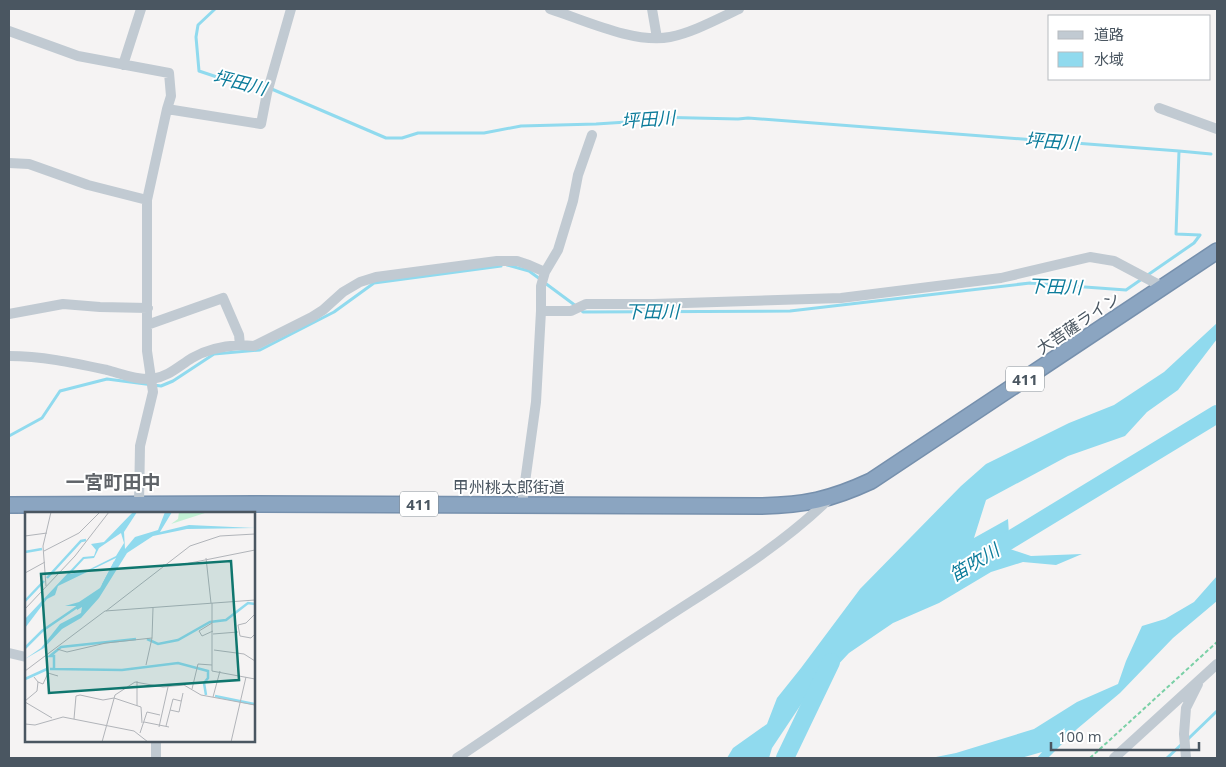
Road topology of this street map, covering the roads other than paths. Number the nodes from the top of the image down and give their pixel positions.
1 (141, 9) edge
2 (291, 9) edge
3 (550, 9) edge
4 (652, 9) edge
5 (739, 9) edge
6 (9, 30) edge
7 (658, 38) junction
8 (123, 65) junction
9 (1159, 108) dead end
10 (167, 109) junction
11 (1217, 129) edge
12 (592, 135) dead end
13 (9, 163) edge
14 (147, 200) junction
15 (1217, 252) edge
16 (544, 273) junction
17 (1158, 284) junction
18 (148, 308) junction
19 (542, 311) junction
20 (9, 314) edge
21 (148, 325) junction
22 (240, 345) junction
23 (9, 356) edge
24 (152, 379) junction
25 (829, 498) junction
26 (522, 504) junction
27 (9, 505) edge
28 (146, 507) edge
29 (9, 654) edge
30 (25, 658) edge
31 (1217, 664) edge
32 (1201, 679) junction
33 (156, 742) edge
34 (1185, 754) edge
35 (156, 758) edge
36 (457, 758) edge
37 (1114, 758) edge

1 - 8 street
2 - 10 street
3 - 7 street
4 - 7 street
5 - 7 street
6 - 8 street
8 - 10 street
9 - 11 street
10 - 14 street
12 - 16 street
13 - 14 street
14 - 18 street
15 - 17 highway, 大菩薩ライン / 411
16 - 19 street
16 - 22 street
17 - 19 street
17 - 25 highway, 大菩薩ライン / 411
18 - 20 street
18 - 21 street
19 - 26 street
21 - 22 street
21 - 24 street
22 - 24 street
23 - 24 street
24 - 28 street
25 - 26 highway, 甲州桃太郎街道 / 411
25 - 36 street
26 - 28 highway, 甲州桃太郎街道 / 411
27 - 28 highway, 甲州桃太郎街道 / 411
29 - 30 street
31 - 32 street
32 - 34 street
32 - 37 street
33 - 35 street

